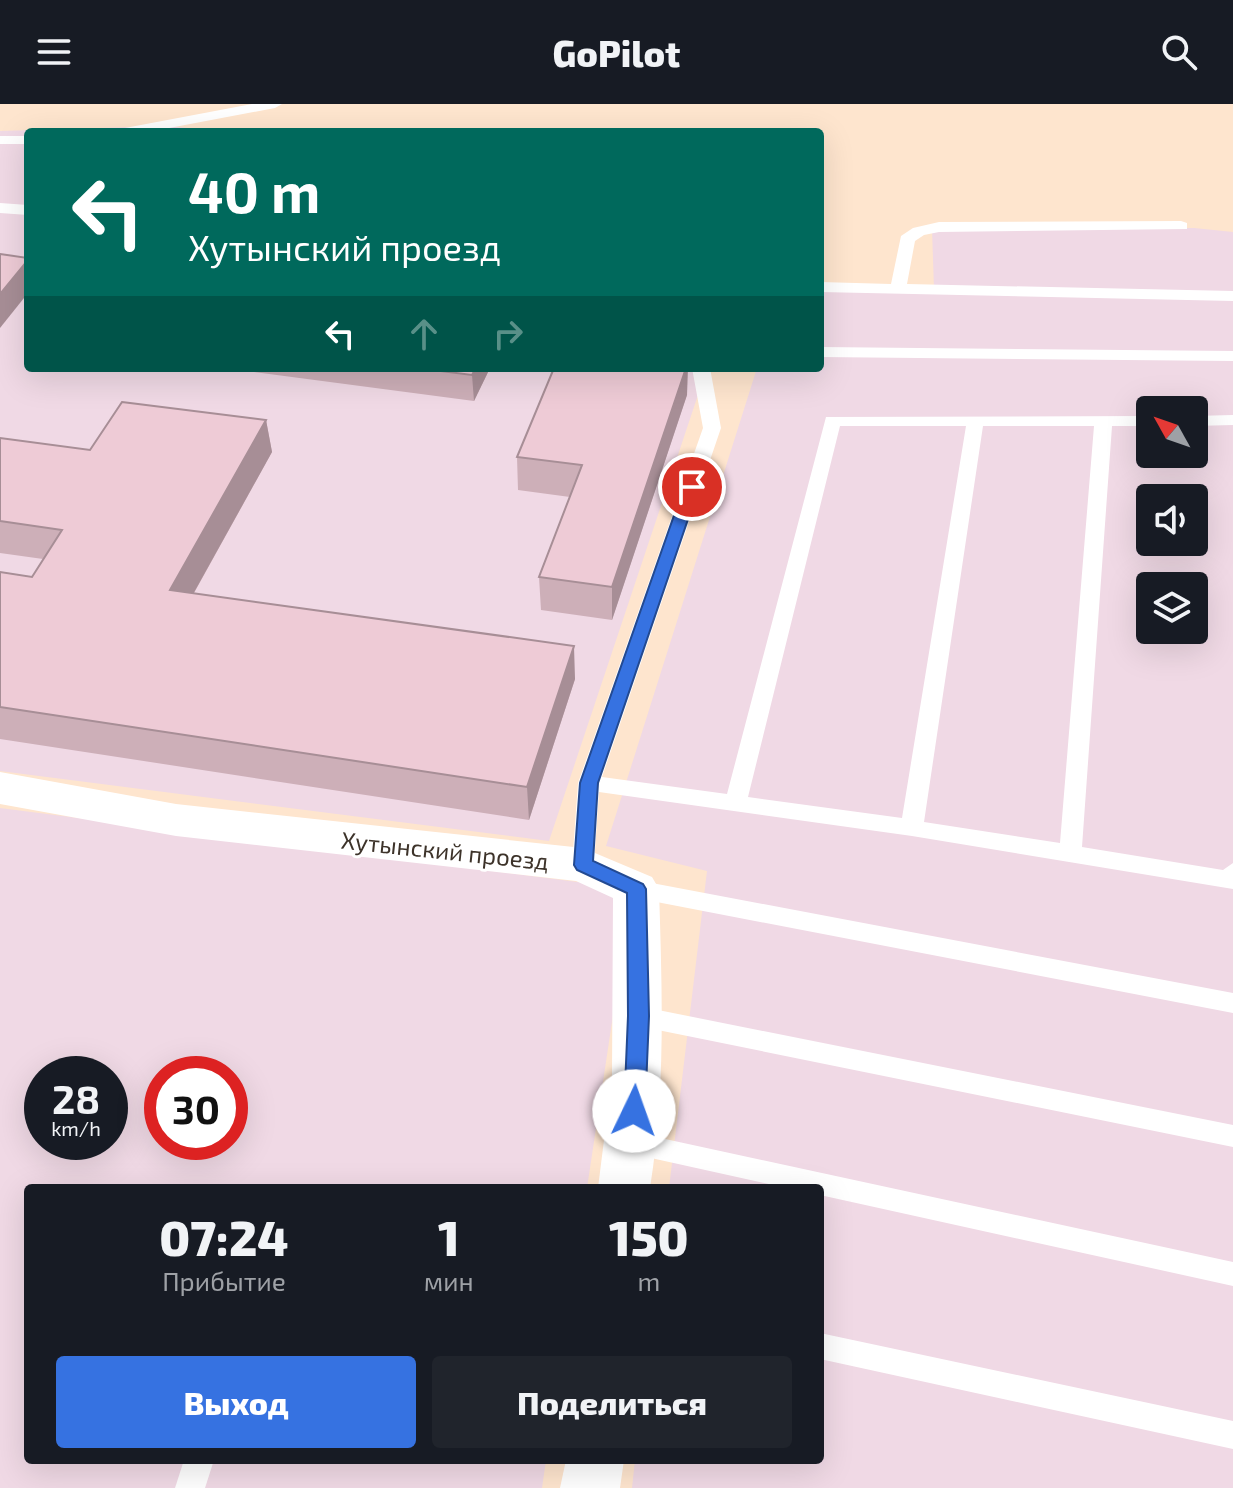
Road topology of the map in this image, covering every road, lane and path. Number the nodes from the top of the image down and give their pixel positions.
1 (275, 104) edge
2 (146, 128) edge
3 (0, 140) edge
4 (24, 140) edge
5 (0, 208) edge
6 (24, 210) edge
7 (1181, 226) dead end
8 (824, 287) edge
9 (898, 289) junction
10 (1233, 296) edge
11 (824, 352) edge
12 (1233, 356) edge
13 (702, 372) edge
14 (1233, 420) edge
15 (1136, 421) edge
16 (1208, 421) edge
17 (1103, 422) junction
18 (975, 423) junction
19 (589, 783) junction
20 (0, 788) edge
21 (736, 802) junction
22 (912, 828) junction
23 (1070, 854) junction
24 (583, 865) junction
25 (1233, 872) edge
26 (636, 889) junction
27 (1233, 1003) edge
28 (638, 1016) junction
29 (1233, 1136) edge
30 (633, 1143) junction
31 (625, 1184) edge
32 (821, 1184) edge
33 (824, 1185) edge
34 (1233, 1274) edge
35 (824, 1347) edge
36 (1233, 1435) edge
37 (198, 1464) edge
38 (594, 1464) edge
39 (190, 1488) edge
40 (590, 1488) edge

1 - 2 lane
3 - 4 lane
5 - 6 lane
7 - 9 lane
8 - 9 lane
9 - 10 lane
11 - 12 lane
13 - 19 lane
14 - 16 lane
15 - 17 lane
17 - 18 lane
17 - 23 lane
18 - 21 lane
18 - 22 lane
19 - 21 lane
19 - 24 lane
20 - 24 street, Хутынский проезд
21 - 22 lane
22 - 23 lane
23 - 25 lane
24 - 26 street, Хутынский проезд
26 - 27 lane
26 - 28 street
28 - 29 lane
28 - 30 street
30 - 31 street
30 - 32 lane
33 - 34 lane
35 - 36 lane
37 - 39 lane
38 - 40 street

